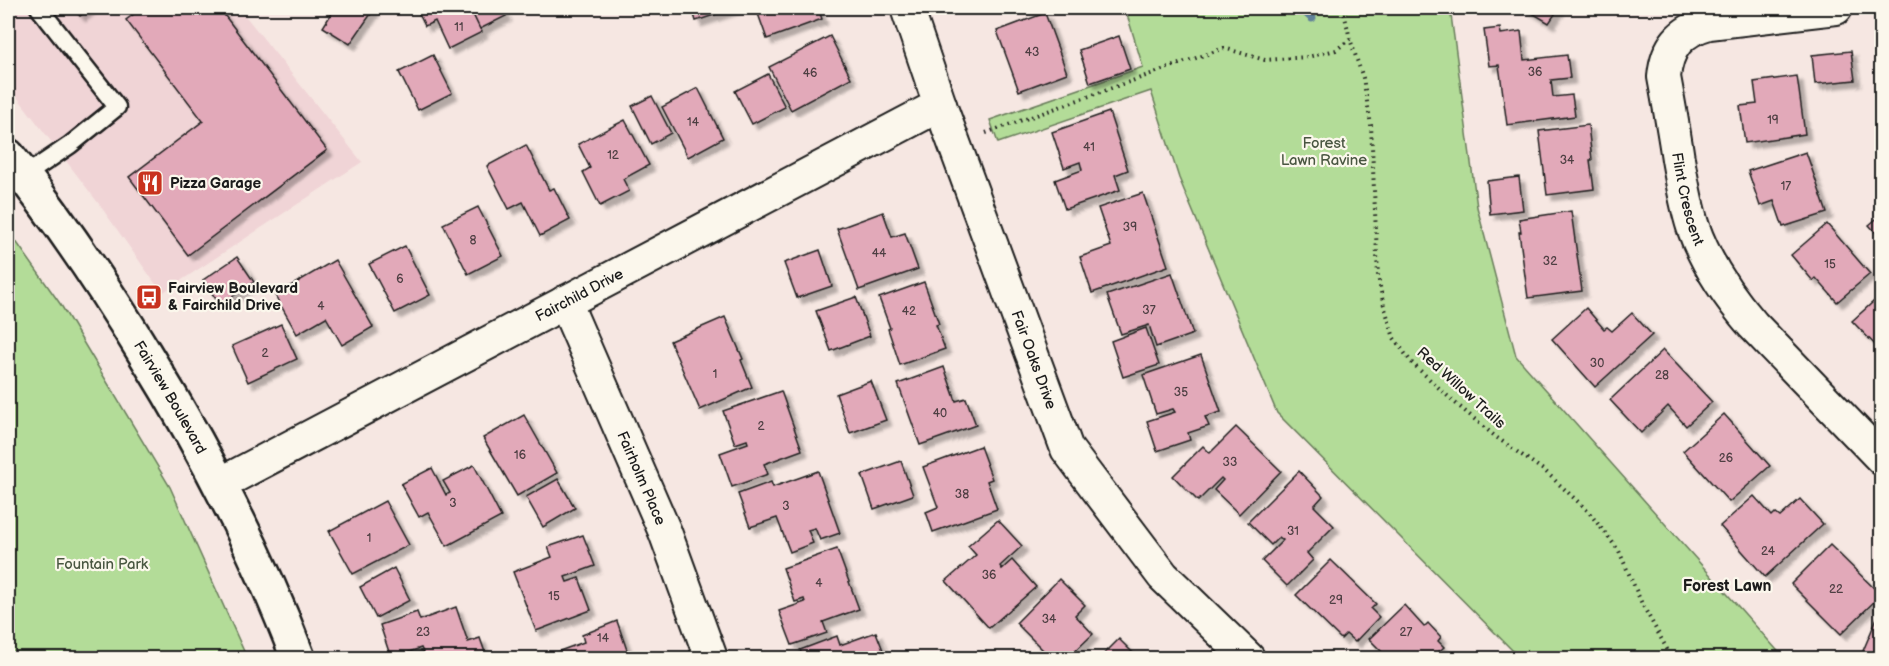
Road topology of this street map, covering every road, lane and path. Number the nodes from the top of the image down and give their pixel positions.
1 (39, 8) edge
2 (907, 8) edge
3 (1343, 8) edge
4 (1836, 8) edge
5 (1350, 39) junction
6 (940, 105) junction
7 (986, 133) dead end
8 (16, 166) edge
9 (565, 302) junction
10 (1881, 459) edge
11 (220, 484) junction
12 (298, 658) edge
13 (711, 658) edge
14 (1248, 658) edge
15 (1672, 658) edge

1 - 8 lane
2 - 6 street, Fair Oaks Drive
3 - 5 path, Red Willow Trails
4 - 10 street, Flint Crescent
5 - 7 path
5 - 15 path, Red Willow Trails
6 - 9 street, Fairchild Drive
6 - 14 street, Fair Oaks Drive
8 - 11 street, Fairview Boulevard
9 - 11 street, Fairchild Drive
9 - 13 street, Fairholm Place
11 - 12 street, Fairview Boulevard

